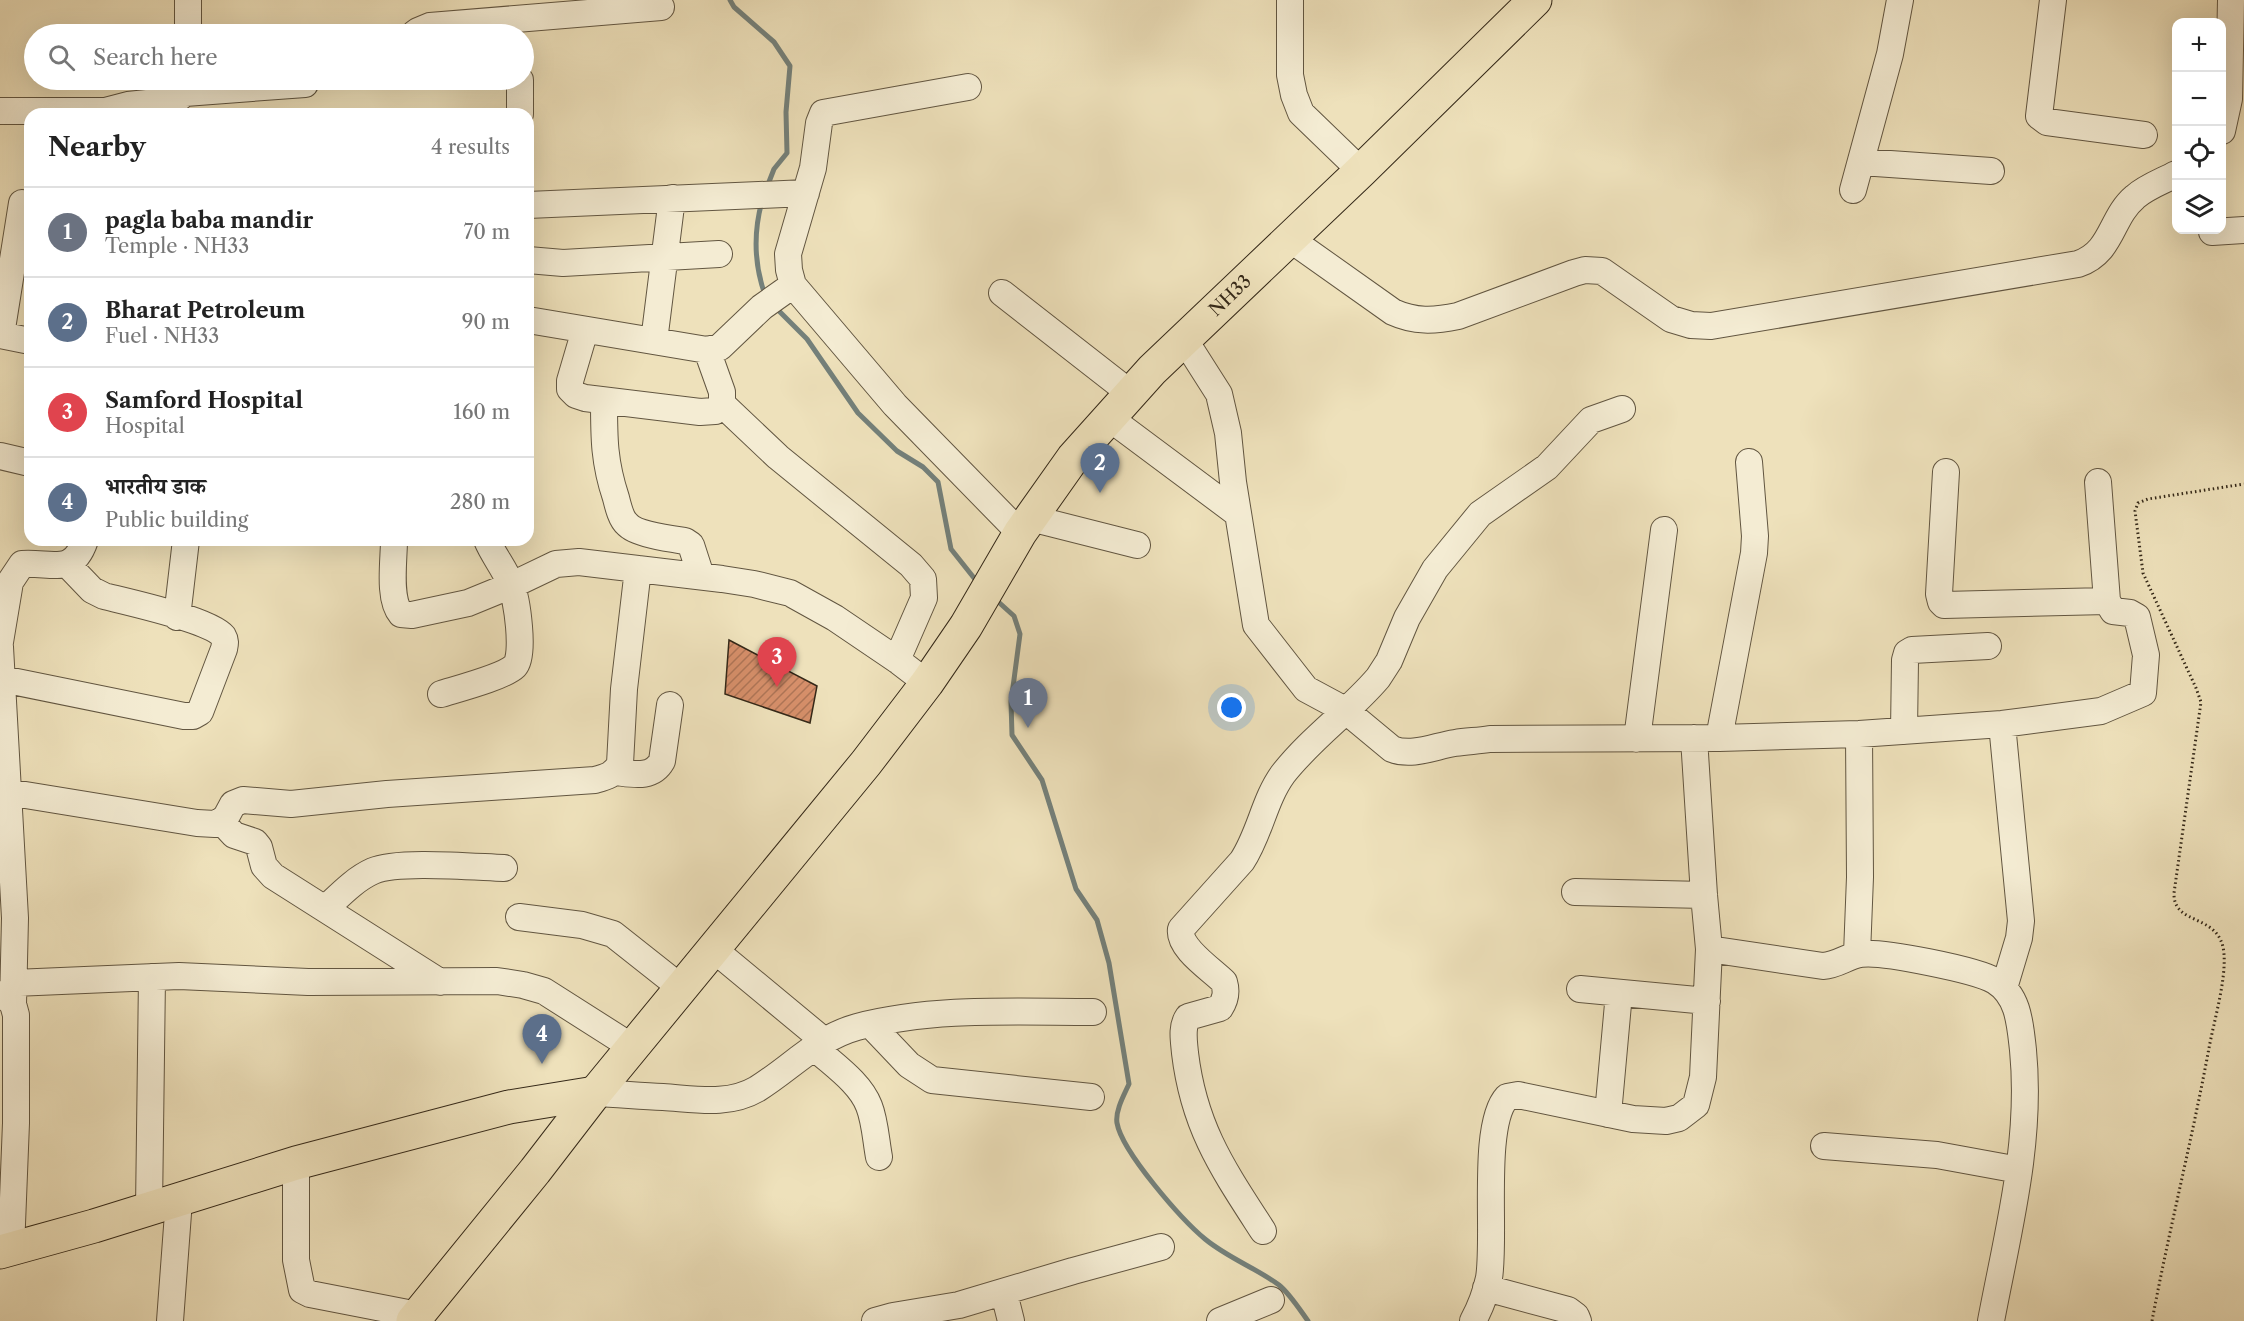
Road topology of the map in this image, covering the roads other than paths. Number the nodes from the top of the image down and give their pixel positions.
1 (188, 0) edge
2 (1290, 0) edge
3 (1535, 0) edge
4 (1899, 0) edge
5 (2053, 0) edge
6 (2231, 0) edge
7 (661, 7) dead end
8 (188, 24) edge
9 (534, 25) edge
10 (968, 87) dead end
11 (184, 90) edge
12 (520, 90) edge
13 (119, 108) edge
14 (520, 108) edge
15 (0, 111) edge
16 (24, 111) edge
17 (2223, 126) edge
18 (2144, 135) dead end
19 (1861, 162) junction
20 (1361, 171) junction
21 (1990, 171) dead end
22 (2172, 176) edge
23 (1853, 190) dead end
24 (806, 193) junction
25 (672, 198) junction
26 (22, 203) dead end
27 (534, 205) edge
28 (2244, 230) edge
29 (2226, 231) edge
30 (1290, 239) junction
31 (719, 254) dead end
32 (665, 257) junction
33 (534, 261) edge
34 (1002, 293) dead end
35 (779, 295) junction
36 (534, 321) edge
37 (585, 330) junction
38 (0, 335) edge
39 (1184, 339) junction
40 (24, 340) edge
41 (654, 341) junction
42 (707, 351) junction
43 (1130, 393) junction
44 (604, 401) junction
45 (722, 404) junction
46 (1622, 409) dead end
47 (1108, 417) junction
48 (0, 456) edge
49 (24, 462) edge
50 (1749, 462) dead end
51 (1946, 472) dead end
52 (2098, 482) dead end
53 (1238, 514) junction
54 (1025, 526) junction
55 (1664, 530) dead end
56 (1137, 545) dead end
57 (82, 546) edge
58 (185, 546) edge
59 (394, 546) edge
60 (489, 546) edge
61 (68, 564) junction
62 (638, 569) junction
63 (702, 576) junction
64 (512, 585) junction
65 (2107, 601) junction
66 (177, 616) junction
67 (0, 642) edge
68 (1988, 646) dead end
69 (0, 647) edge
70 (897, 660) junction
71 (2, 679) junction
72 (927, 683) junction
73 (441, 694) dead end
74 (670, 705) dead end
75 (1345, 710) junction
76 (2002, 724) junction
77 (2, 725) edge
78 (1904, 731) junction
79 (1859, 734) junction
80 (1707, 738) junction
81 (1637, 739) junction
82 (615, 772) junction
83 (5, 800) edge
84 (221, 821) junction
85 (504, 868) dead end
86 (1575, 892) dead end
87 (1704, 895) junction
88 (326, 908) junction
89 (519, 917) dead end
90 (8, 918) edge
91 (712, 948) junction
92 (1709, 949) junction
93 (1857, 954) junction
94 (152, 977) junction
95 (441, 982) junction
96 (680, 987) junction
97 (2004, 988) junction
98 (1580, 989) dead end
99 (9, 993) edge
100 (1619, 993) junction
101 (1707, 1001) junction
102 (1094, 1012) dead end
103 (870, 1025) junction
104 (819, 1044) junction
105 (632, 1047) junction
106 (595, 1093) junction
107 (1091, 1097) dead end
108 (1608, 1114) junction
109 (1824, 1146) dead end
110 (879, 1157) dead end
111 (296, 1163) junction
112 (2019, 1170) junction
113 (164, 1204) junction
114 (1263, 1231) dead end
115 (1161, 1247) dead end
116 (6, 1251) edge
117 (1486, 1288) junction
118 (1004, 1293) junction
119 (1270, 1300) dead end
120 (938, 1315) edge
121 (416, 1318) edge
122 (170, 1321) edge
123 (875, 1321) edge
124 (1011, 1321) edge
125 (1220, 1321) edge
126 (1473, 1321) edge
127 (1578, 1321) edge
128 (1990, 1321) edge

1 - 8 street
2 - 20 street
3 - 20 main road, NH33
4 - 19 street
5 - 18 street
6 - 17 street
7 - 9 street
10 - 24 street
11 - 13 street
12 - 14 street
15 - 16 street
19 - 21 street
19 - 23 street
20 - 30 main road, NH33
22 - 30 street
24 - 25 street
24 - 35 street
25 - 27 street
25 - 32 street
26 - 38 street
28 - 29 street
30 - 39 main road, NH33
31 - 32 street
32 - 33 street
32 - 41 street
34 - 43 street
35 - 42 street
35 - 54 street
36 - 37 street
37 - 41 street
37 - 44 street
38 - 40 street
39 - 43 main road, NH33
39 - 53 street
41 - 42 street
42 - 45 street
43 - 47 main road, NH33
44 - 45 street
44 - 63 street
45 - 70 street
46 - 75 street
47 - 53 street
47 - 54 main road, NH33
48 - 49 street
50 - 80 street
51 - 65 street
52 - 65 street
53 - 75 street
54 - 56 street
54 - 72 main road, NH33
55 - 81 street
57 - 61 street
58 - 66 street
59 - 64 street
60 - 64 street
61 - 66 street
61 - 67 street
62 - 63 street
62 - 64 street
62 - 82 street
63 - 70 street
64 - 73 street
65 - 76 street
66 - 71 street
68 - 78 street
69 - 71 street
70 - 72 street
71 - 77 street
72 - 91 main road, NH33
74 - 82 street
75 - 81 street
75 - 114 street
76 - 78 street
76 - 97 street
77 - 83 street
78 - 79 street
79 - 80 street
79 - 93 street
80 - 81 street
80 - 87 street
82 - 84 street
83 - 84 street
83 - 90 street
84 - 88 street
85 - 88 street
86 - 87 street
87 - 92 street
88 - 95 street
89 - 96 street
90 - 99 street
91 - 96 main road, NH33
91 - 104 street
92 - 93 street
92 - 101 street
93 - 97 street
94 - 95 street
94 - 99 street
94 - 113 street
95 - 105 street
96 - 105 main road, NH33
97 - 112 street
98 - 100 street
99 - 116 street
100 - 101 street
100 - 108 street
101 - 108 street
102 - 103 street
103 - 104 street
103 - 107 street
104 - 106 street
104 - 110 street
105 - 106 main road, NH33
106 - 111 main road
106 - 121 main road, NH33
108 - 117 street
109 - 112 street
111 - 113 main road
111 - 121 street
112 - 128 street
113 - 116 main road
113 - 122 street
115 - 118 street
117 - 126 street
117 - 127 street
118 - 120 street
118 - 124 street
119 - 125 street
120 - 123 street

